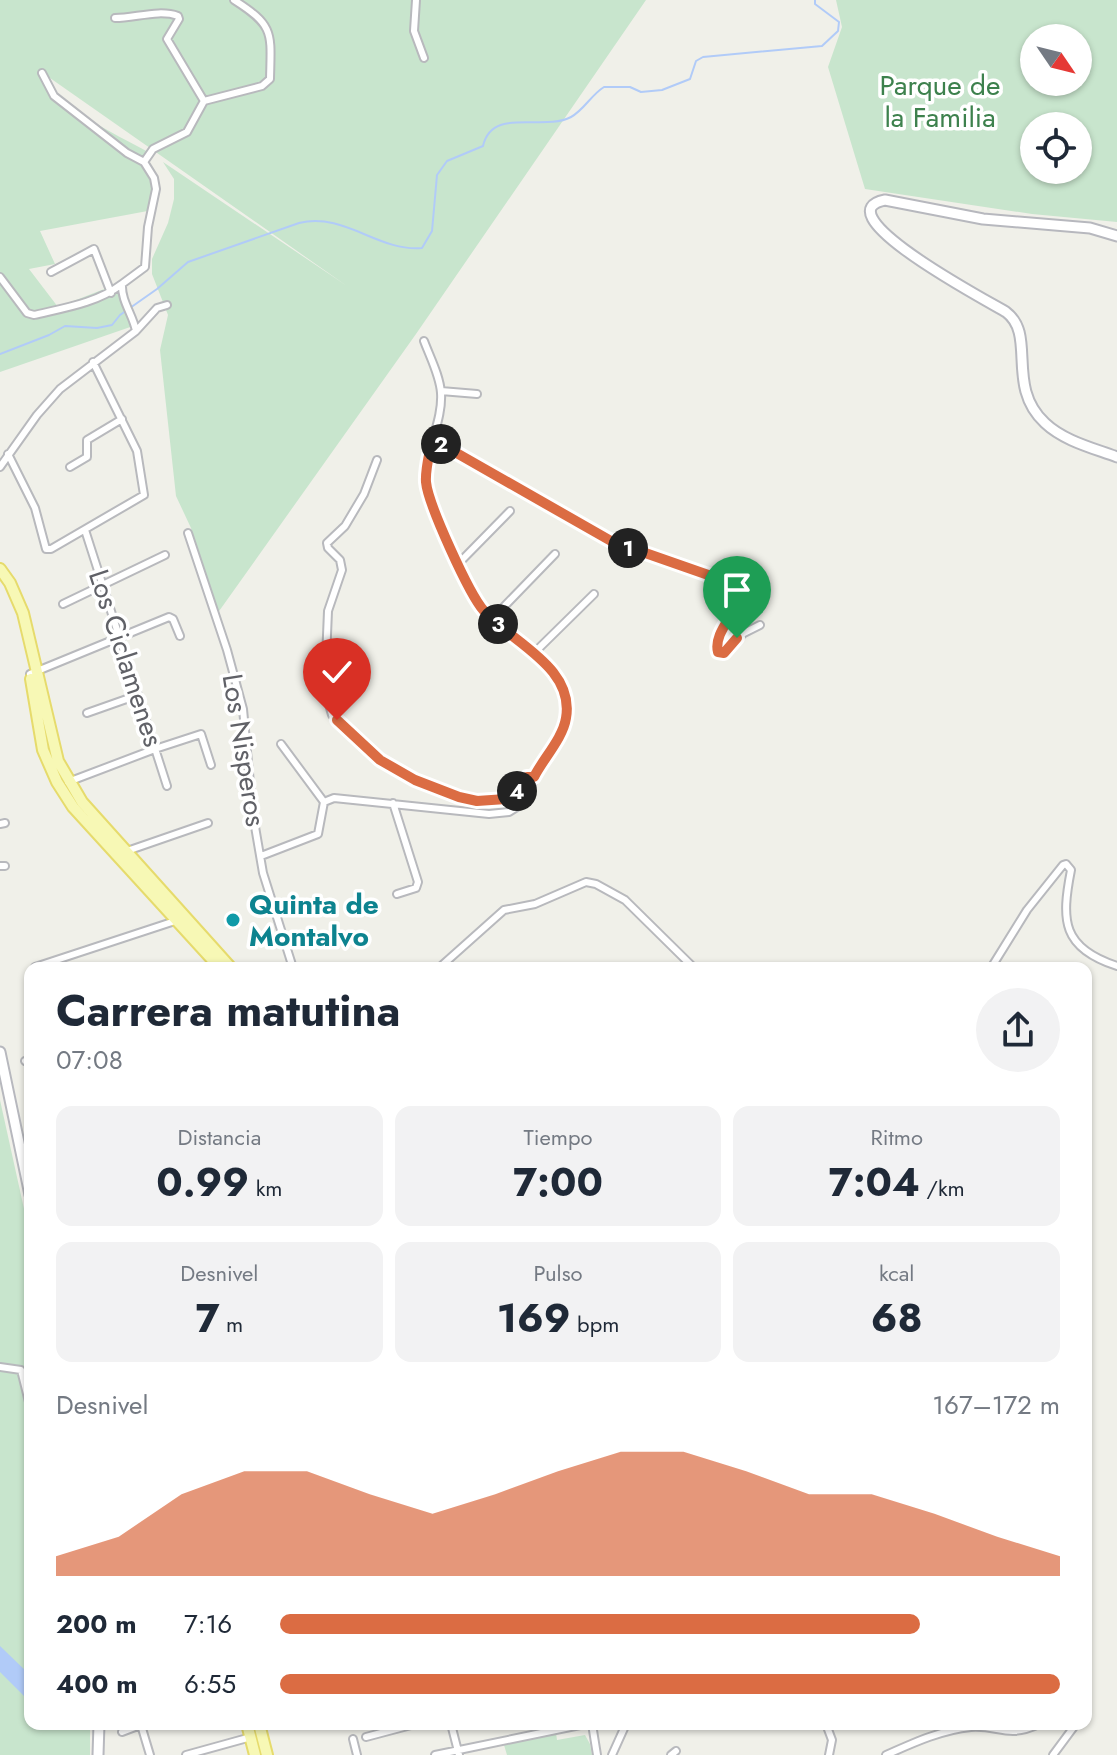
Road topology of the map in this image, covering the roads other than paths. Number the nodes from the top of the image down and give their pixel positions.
1 (234, 0) edge
2 (416, 0) edge
3 (115, 18) dead end
4 (424, 58) dead end
5 (42, 73) dead end
6 (204, 101) junction
7 (144, 162) junction
8 (1117, 236) edge
9 (51, 272) dead end
10 (0, 277) edge
11 (122, 284) junction
12 (111, 293) junction
13 (167, 305) dead end
14 (136, 331) junction
15 (424, 341) dead end
16 (93, 362) junction
17 (441, 391) junction
18 (477, 394) dead end
19 (122, 419) junction
20 (432, 439) junction
21 (8, 454) junction
22 (1117, 457) edge
23 (377, 460) dead end
24 (0, 467) edge
25 (70, 467) dead end
26 (510, 511) dead end
27 (85, 530) junction
28 (188, 533) dead end
29 (555, 554) dead end
30 (165, 555) dead end
31 (459, 563) junction
32 (0, 569) edge
33 (0, 583) edge
34 (103, 585) junction
35 (594, 594) dead end
36 (63, 604) dead end
37 (492, 619) junction
38 (760, 625) dead end
39 (180, 636) dead end
40 (117, 638) junction
41 (534, 653) junction
42 (33, 673) junction
43 (138, 695) junction
44 (87, 713) dead end
45 (281, 744) dead end
46 (155, 749) junction
47 (211, 765) dead end
48 (534, 777) junction
49 (68, 782) junction
50 (167, 786) dead end
51 (324, 802) junction
52 (393, 803) junction
53 (208, 823) dead end
54 (127, 851) junction
55 (261, 856) junction
56 (397, 894) dead end
57 (184, 923) junction
58 (52, 962) edge
59 (215, 962) edge
60 (225, 962) edge
61 (291, 962) edge
62 (446, 962) edge
63 (688, 962) edge
64 (995, 962) edge
65 (1117, 966) edge
66 (0, 1052) edge
67 (24, 1143) edge
68 (0, 1367) edge
69 (24, 1382) edge
70 (99, 1730) edge
71 (127, 1730) edge
72 (144, 1730) edge
73 (249, 1730) edge
74 (261, 1730) edge
75 (392, 1730) edge
76 (452, 1730) edge
77 (558, 1730) edge
78 (593, 1730) edge
79 (623, 1730) edge
80 (828, 1730) edge
81 (956, 1730) edge
82 (994, 1730) edge
83 (1025, 1730) edge
84 (1072, 1730) edge
85 (122, 1732) dead end
86 (251, 1737) junction
87 (366, 1737) dead end
88 (353, 1739) dead end
89 (458, 1752) edge
90 (98, 1755) edge
91 (150, 1755) edge
92 (186, 1755) edge
93 (255, 1755) edge
94 (267, 1755) edge
95 (357, 1755) edge
96 (435, 1755) edge
97 (597, 1755) edge
98 (612, 1755) edge
99 (829, 1755) edge
100 (886, 1755) edge
101 (1053, 1755) edge

1 - 6 street
2 - 4 street
3 - 6 street
5 - 7 street
6 - 7 street
7 - 11 street
8 - 22 street
9 - 12 street
10 - 12 street
11 - 12 street
11 - 14 street
13 - 14 street
14 - 16 street
15 - 17 street
16 - 19 street
16 - 21 street
17 - 18 street
17 - 20 street
19 - 25 street
19 - 27 street
20 - 31 street
20 - 38 street
21 - 24 street
21 - 27 street
23 - 48 street
26 - 31 street
27 - 34 street, Los Ciclamenes
28 - 55 street, Los Nisperos
29 - 37 street
30 - 34 street
31 - 37 street
32 - 42 main road
33 - 42 main road
34 - 36 street
34 - 40 street, Los Ciclamenes
35 - 41 street
37 - 41 street
39 - 40 street
40 - 42 street
40 - 43 street, Los Ciclamenes
41 - 48 street
42 - 49 main road
42 - 57 main road
43 - 44 street
43 - 46 street, Los Ciclamenes
45 - 51 street
46 - 47 street
46 - 49 street
46 - 50 street, Los Ciclamenes
48 - 52 street
49 - 54 main road
51 - 52 street
51 - 55 street
52 - 56 street
53 - 54 street
54 - 57 main road
55 - 61 street, Los Nisperos
57 - 58 street
57 - 59 main road
57 - 60 main road
62 - 63 street
64 - 65 street
66 - 67 street
68 - 69 street
70 - 90 street
71 - 85 street
72 - 91 street
73 - 86 main road
74 - 94 main road
75 - 87 street
76 - 89 street
77 - 89 street
78 - 97 street
79 - 98 street
80 - 99 street
81 - 100 street
82 - 83 street
84 - 101 street
86 - 92 street
86 - 93 main road
88 - 95 street
89 - 96 street

